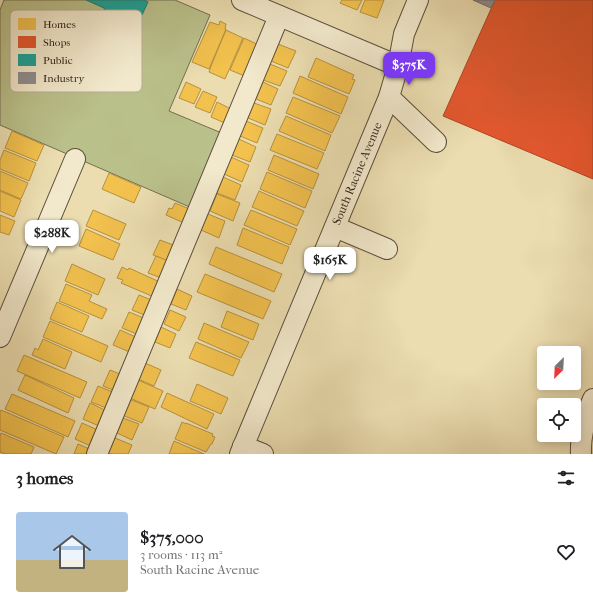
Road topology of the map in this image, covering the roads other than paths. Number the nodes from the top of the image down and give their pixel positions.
1 (242, 0) edge
2 (418, 0) edge
3 (279, 16) junction
4 (398, 66) junction
5 (389, 97) junction
6 (436, 142) dead end
7 (75, 159) dead end
8 (335, 227) junction
9 (387, 249) dead end
10 (0, 337) edge
11 (593, 399) edge
12 (242, 450) edge
13 (585, 452) edge
14 (97, 454) edge
15 (263, 454) edge

1 - 3 street
2 - 4 street, South Racine Avenue
3 - 4 street
3 - 14 street
4 - 5 street, South Racine Avenue
5 - 6 street
5 - 8 street, South Racine Avenue
7 - 10 street
8 - 9 street
8 - 12 street, South Racine Avenue
11 - 13 street
12 - 15 street

